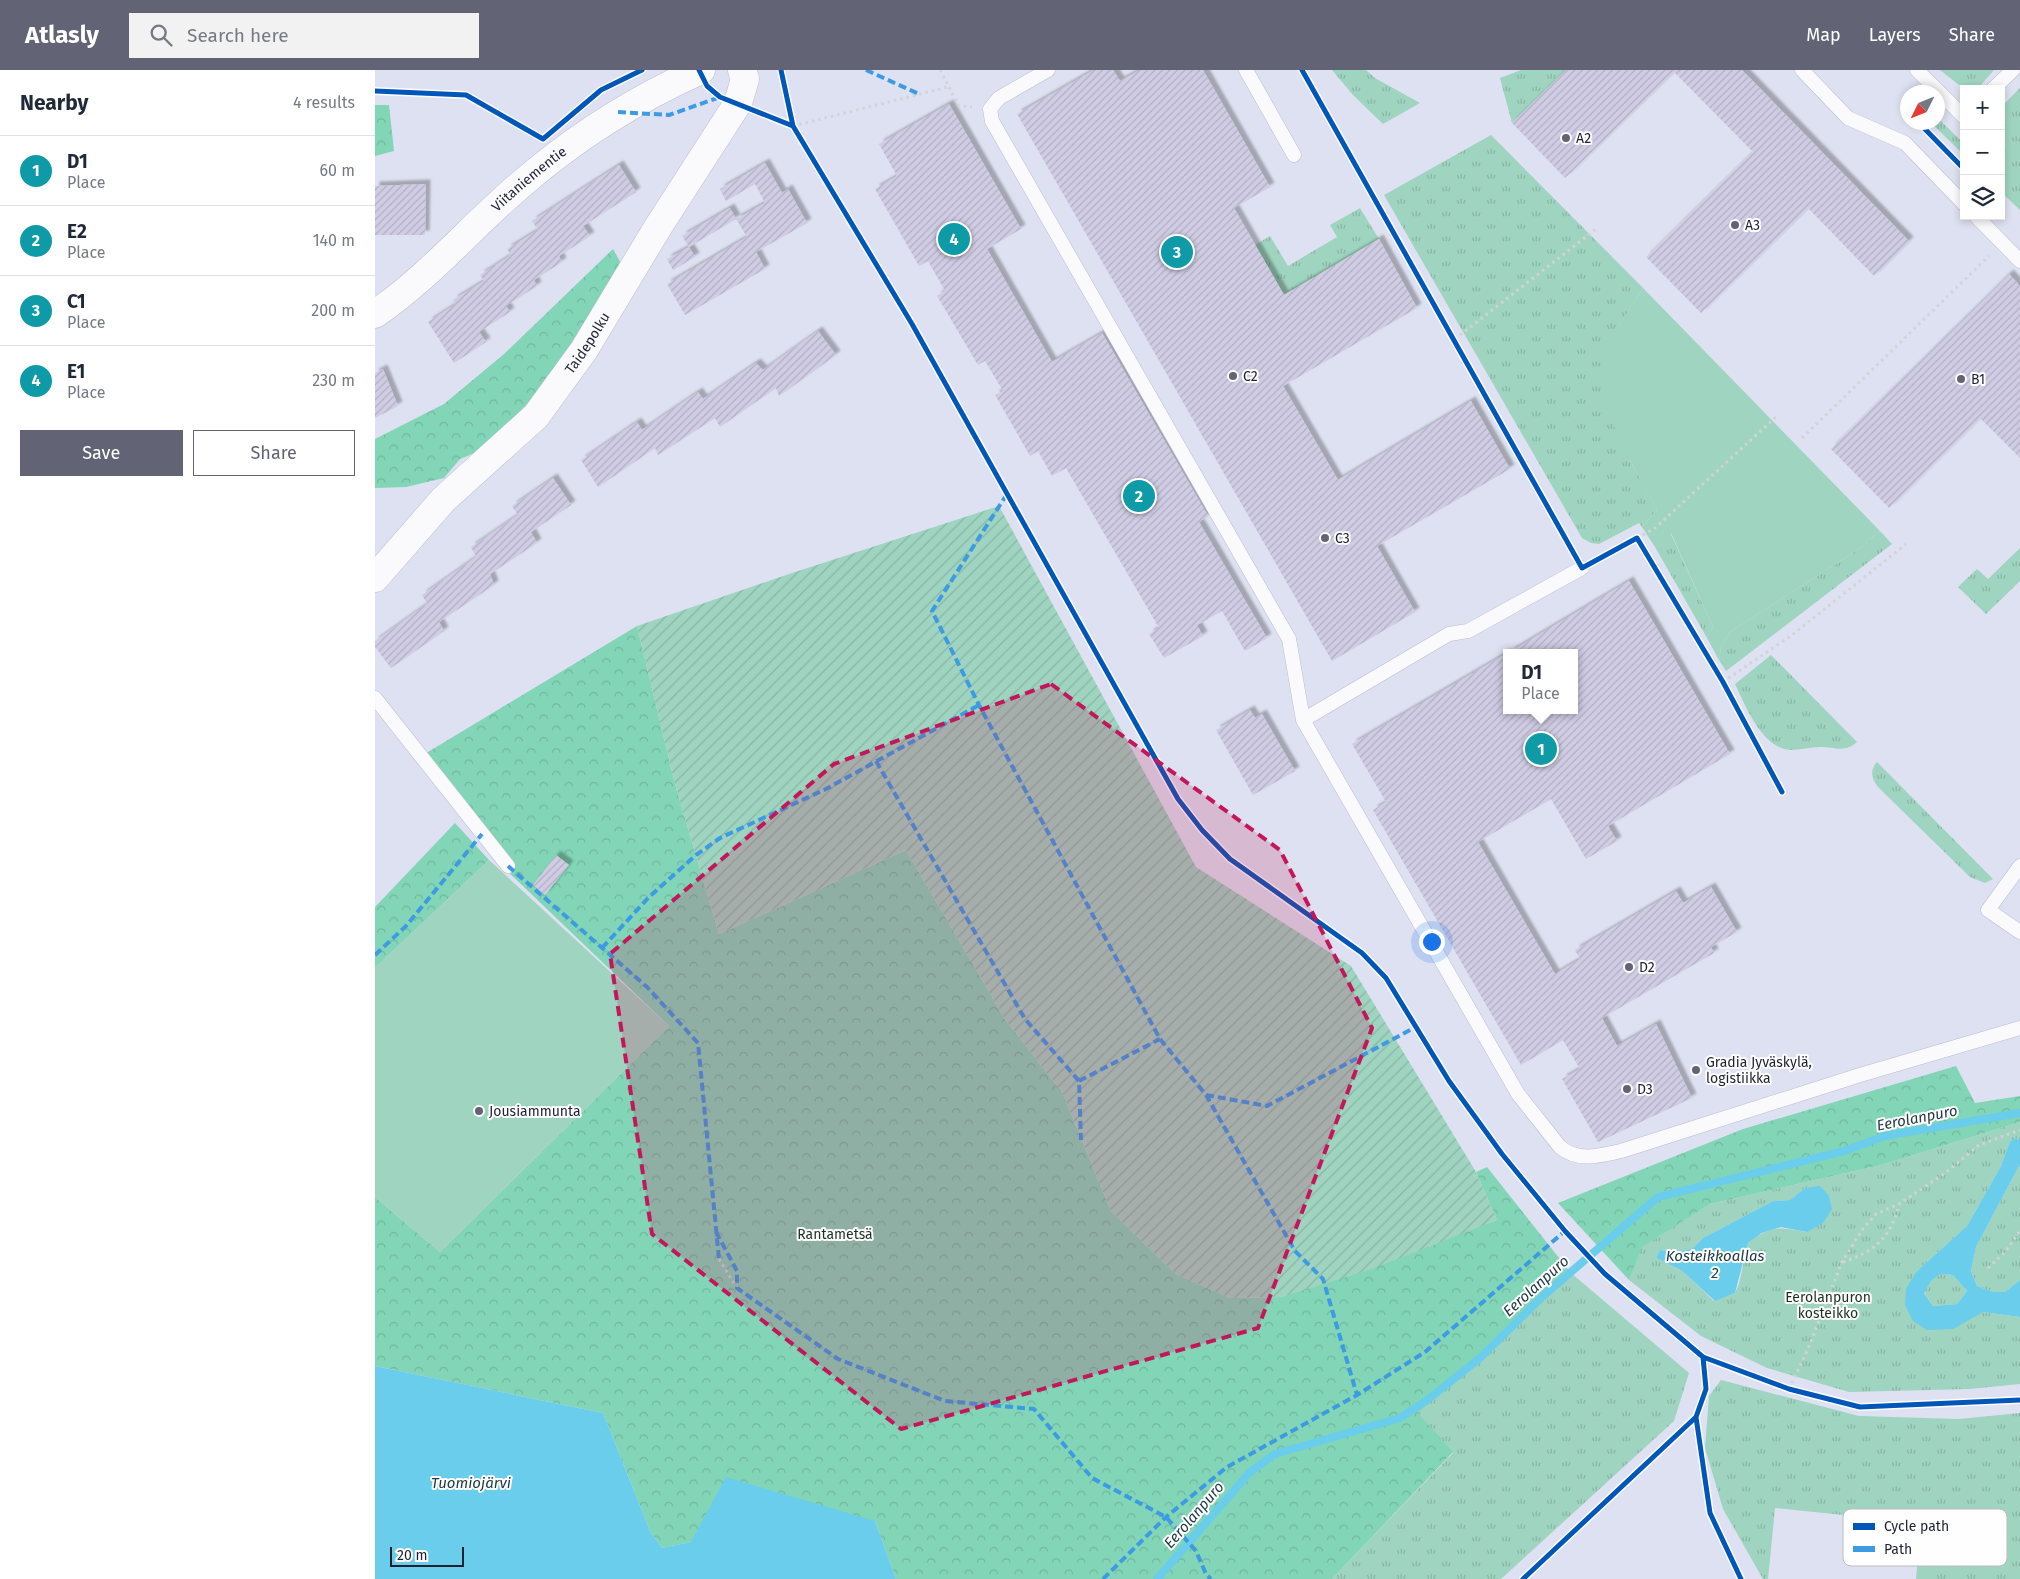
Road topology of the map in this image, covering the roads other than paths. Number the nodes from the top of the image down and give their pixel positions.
1 (701, 70) edge
2 (742, 70) edge
3 (1047, 70) edge
4 (1246, 70) edge
5 (1802, 70) edge
6 (1917, 70) edge
7 (2013, 70) edge
8 (1997, 85) edge
9 (1960, 113) edge
10 (1294, 155) dead end
11 (1960, 200) edge
12 (1980, 220) edge
13 (2020, 261) edge
14 (375, 314) edge
15 (1582, 568) dead end
16 (375, 578) edge
17 (375, 698) edge
18 (1303, 720) junction
19 (508, 866) dead end
20 (2020, 866) edge
21 (2020, 932) edge
22 (2020, 1028) edge

1 - 14 street, Viitaniementie
2 - 16 street, Taidepolku
3 - 18 lane
4 - 10 lane
5 - 11 lane
6 - 9 lane
7 - 8 lane
12 - 13 lane
15 - 18 lane
17 - 19 lane
18 - 22 lane
20 - 21 lane

